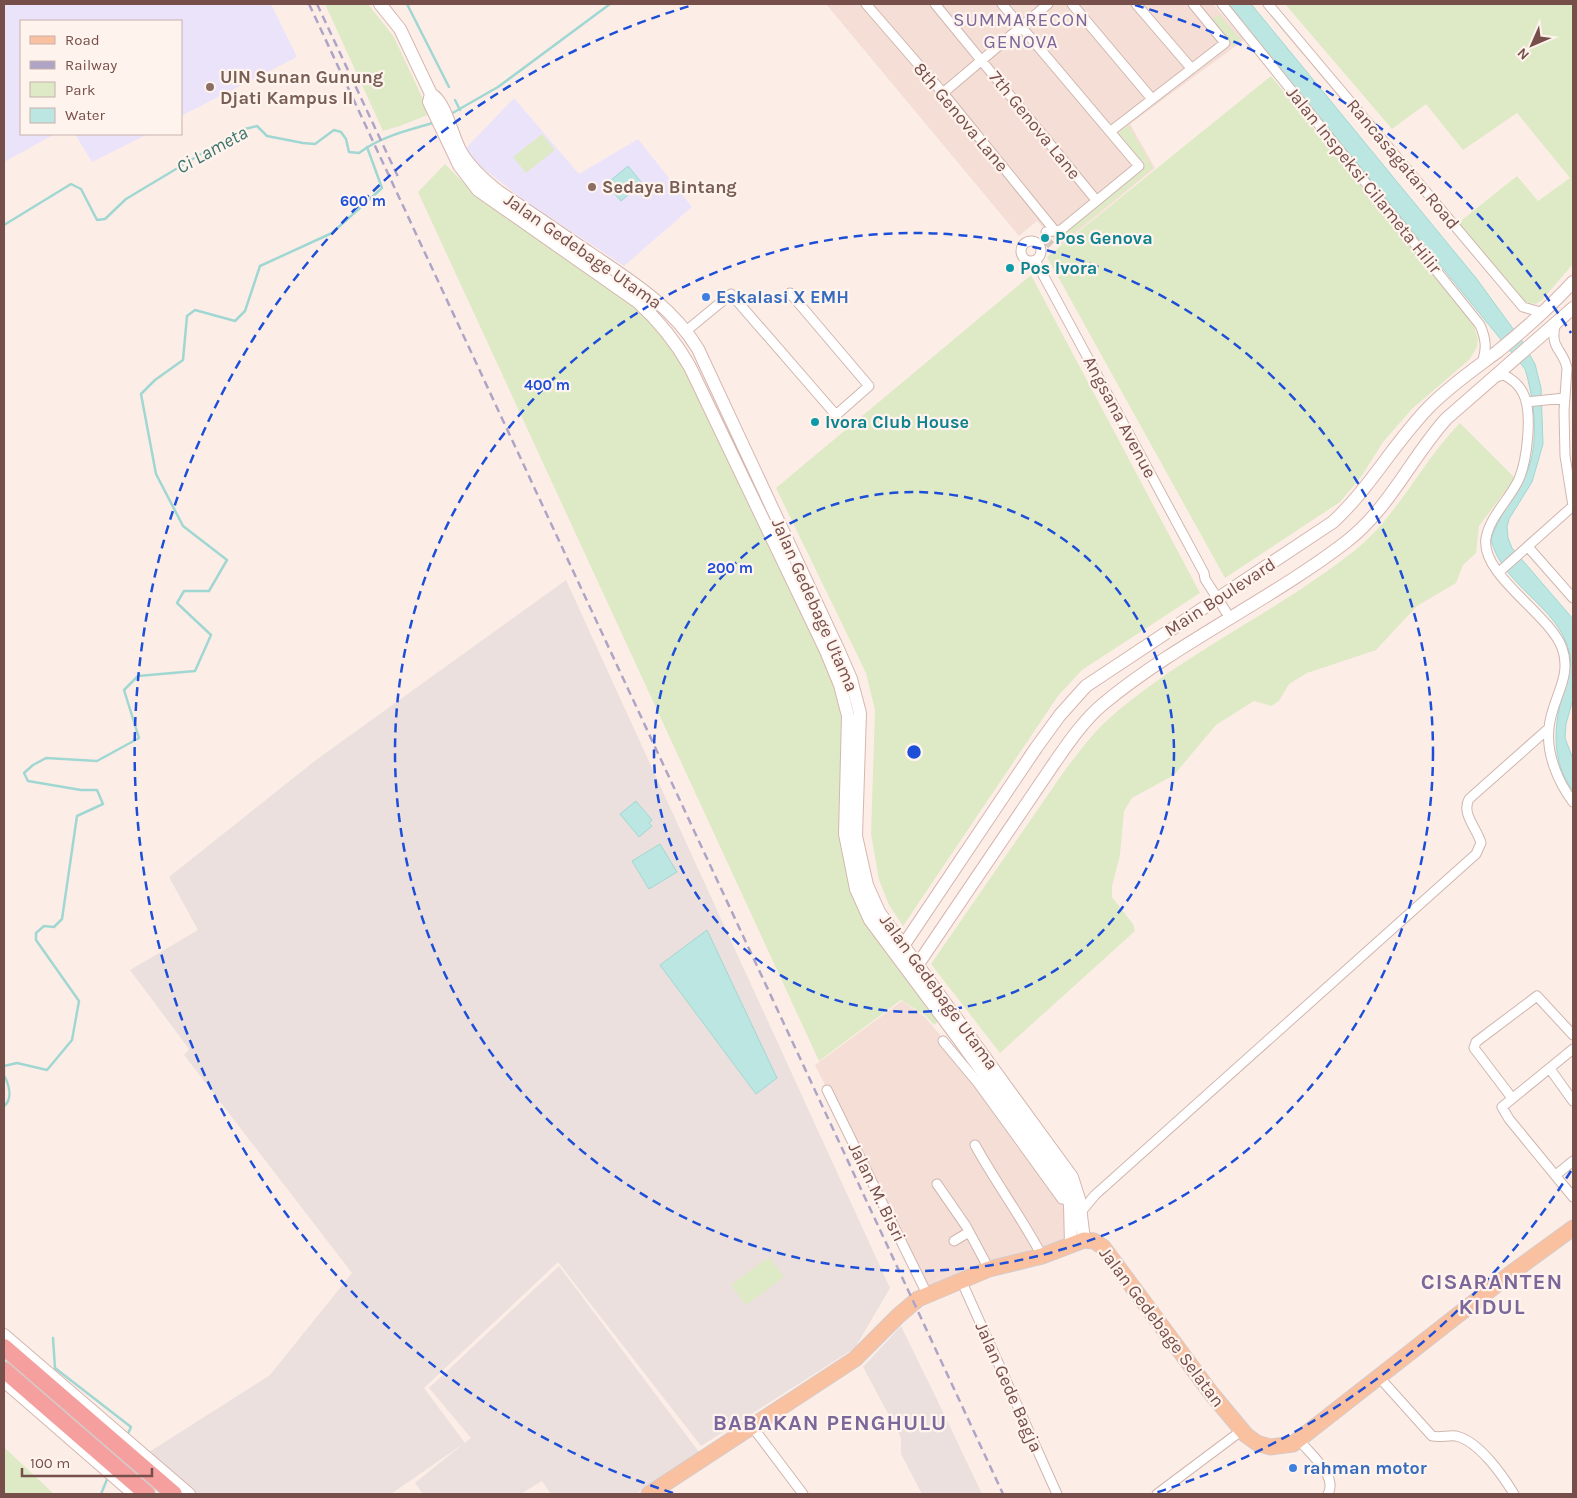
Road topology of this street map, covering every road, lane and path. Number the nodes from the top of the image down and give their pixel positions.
1 (380, 4) edge
2 (866, 4) edge
3 (935, 4) edge
4 (1002, 4) edge
5 (1048, 4) edge
6 (1072, 4) edge
7 (1136, 4) edge
8 (1193, 4) edge
9 (1222, 4) edge
10 (1268, 4) edge
11 (1021, 26) junction
12 (981, 59) junction
13 (1192, 68) junction
14 (942, 93) junction
15 (1152, 99) junction
16 (1111, 131) junction
17 (1096, 200) junction
18 (532, 221) junction
19 (1046, 238) junction
20 (1035, 260) junction
21 (1573, 282) edge
22 (790, 293) dead end
23 (1573, 308) edge
24 (1544, 313) junction
25 (1555, 326) junction
26 (686, 331) junction
27 (1482, 363) junction
28 (1494, 377) junction
29 (1565, 398) junction
30 (1529, 402) junction
31 (721, 415) junction
32 (1393, 448) junction
33 (1412, 462) junction
34 (1572, 502) edge
35 (1529, 548) junction
36 (1501, 570) junction
37 (1217, 596) junction
38 (1573, 598) edge
39 (1230, 618) junction
40 (846, 682) junction
41 (1549, 728) junction
42 (1036, 748) junction
43 (1055, 762) junction
44 (1573, 802) edge
45 (904, 945) junction
46 (897, 956) junction
47 (914, 969) junction
48 (1573, 1035) edge
49 (943, 1041) dead end
50 (1573, 1049) edge
51 (1550, 1069) junction
52 (827, 1090) dead end
53 (1512, 1098) junction
54 (1573, 1101) edge
55 (1021, 1117) junction
56 (975, 1145) dead end
57 (1033, 1152) junction
58 (1573, 1161) edge
59 (1556, 1175) junction
60 (937, 1184) dead end
61 (1572, 1194) edge
62 (1062, 1200) dead end
63 (1080, 1214) junction
64 (1573, 1228) edge
65 (970, 1232) junction
66 (954, 1241) dead end
67 (1078, 1243) junction
68 (1042, 1256) junction
69 (989, 1269) junction
70 (961, 1280) junction
71 (927, 1294) junction
72 (4, 1338) edge
73 (4, 1370) edge
74 (1379, 1377) junction
75 (4, 1381) edge
76 (751, 1425) junction
77 (1241, 1430) junction
78 (109, 1432) junction
79 (1300, 1441) junction
80 (95, 1454) junction
81 (132, 1489) edge
82 (653, 1493) edge
83 (147, 1494) edge
84 (174, 1494) edge
85 (189, 1494) edge
86 (803, 1494) edge
87 (1057, 1494) edge
88 (1157, 1494) edge
89 (1328, 1494) edge
90 (1514, 1494) edge

1 - 18 main road, Jalan Gedebage Utama
2 - 14 street, 8th Genova Lane
3 - 12 street, 7th Genova Lane
4 - 11 street
5 - 11 street
6 - 15 street
7 - 13 street
8 - 13 street
9 - 27 street, Jalan Inspeksi Cilameta Hilir
10 - 24 street, Rancasagatan Road
11 - 12 street
11 - 16 street
12 - 14 street
12 - 17 street, 7th Genova Lane
13 - 15 street
14 - 19 street, 8th Genova Lane
15 - 16 street
16 - 17 street
17 - 19 street
18 - 26 main road, Jalan Gedebage Utama
18 - 31 main road, Jalan Gedebage Utama
19 - 20 street
19 - 20 street, Angsana Avenue
20 - 37 street, Angsana Avenue
21 - 24 main road, Main Boulevard
22 - 26 street
23 - 25 main road, Main Boulevard
24 - 27 main road, Main Boulevard
25 - 28 main road, Main Boulevard
25 - 29 street
26 - 31 main road, Jalan Gedebage Utama
27 - 32 main road, Main Boulevard
28 - 30 street
28 - 33 main road, Main Boulevard
29 - 30 street
29 - 34 street
30 - 36 street
31 - 40 main road, Jalan Gedebage Utama
32 - 33 main road
32 - 37 main road, Main Boulevard
33 - 39 main road, Main Boulevard
34 - 35 street
35 - 36 street
35 - 38 street
36 - 41 street
37 - 39 street, Angsana Avenue
37 - 42 main road, Main Boulevard
39 - 43 main road, Main Boulevard
40 - 45 main road, Jalan Gedebage Utama
40 - 46 main road, Jalan Gedebage Utama
41 - 44 street
41 - 63 street
42 - 43 main road
42 - 45 main road, Main Boulevard
43 - 47 main road, Main Boulevard
45 - 46 main road, Main Boulevard
45 - 47 main road, Jalan Gedebage Utama
46 - 47 main road, Jalan Gedebage Utama
47 - 55 main road, Jalan Gedebage Utama
48 - 53 street
49 - 57 street
50 - 51 street
51 - 53 street
51 - 54 street
52 - 71 street, Jalan M. Bisri
53 - 59 street
55 - 57 main road, Jalan Gedebage Utama
55 - 63 main road, Jalan Gedebage Utama
56 - 68 street
57 - 62 street
57 - 67 main road, Jalan Gedebage Utama
58 - 59 street
59 - 61 street
60 - 65 street
63 - 67 main road, Jalan Gedebage Utama
64 - 74 main road, Jalan Gedebage Selatan
65 - 66 street
65 - 69 street
67 - 68 main road, Jalan Gedebage Selatan
67 - 77 main road, Jalan Gedebage Selatan
68 - 69 main road, Jalan Gedebage Selatan
69 - 70 main road, Jalan Gedebage Selatan
70 - 71 main road, Jalan Gedebage Selatan
70 - 87 street, Jalan Gede Bagja
71 - 76 main road, Jalan Gedebage Selatan
72 - 78 highway
73 - 80 highway
74 - 79 main road, Jalan Gedebage Selatan
74 - 90 street
75 - 80 main road
76 - 82 main road, Jalan Gedebage Selatan
76 - 86 street
77 - 79 main road, Jalan Gedebage Selatan
77 - 88 street
78 - 84 highway
78 - 85 main road
79 - 89 street
80 - 81 highway
81 - 83 highway

